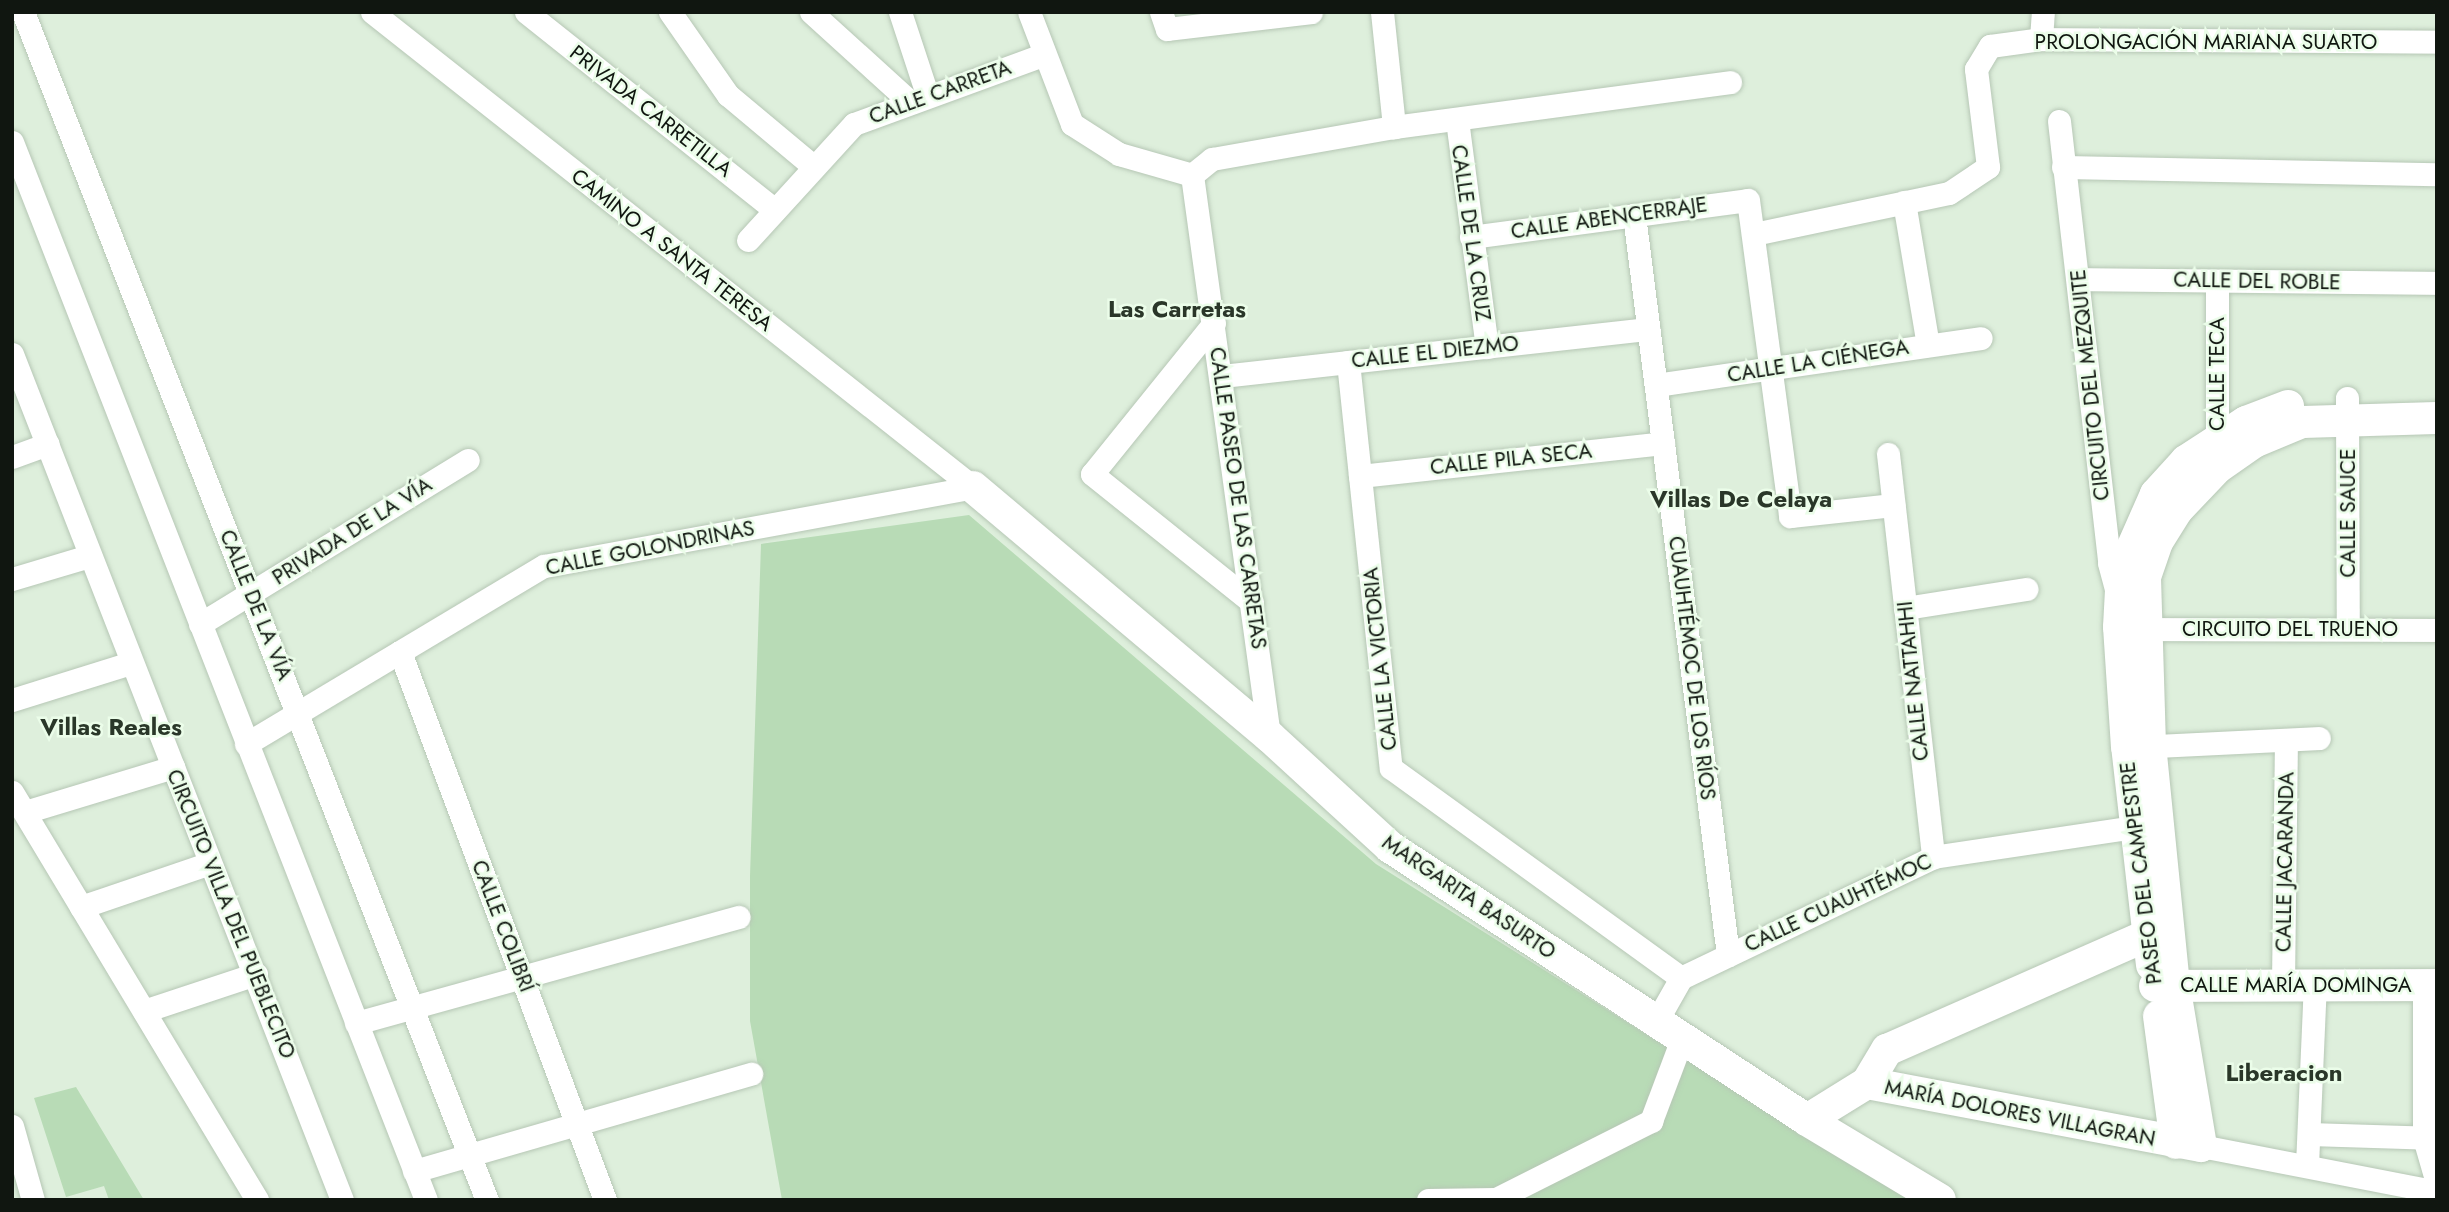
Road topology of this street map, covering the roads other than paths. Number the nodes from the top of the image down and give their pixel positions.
1 (23, 12) edge
2 (372, 12) edge
3 (526, 12) edge
4 (670, 12) edge
5 (811, 12) edge
6 (900, 12) edge
7 (1029, 12) edge
8 (1161, 12) edge
9 (1311, 12) edge
10 (1382, 12) edge
11 (2043, 12) edge
12 (1282, 15) edge
13 (2041, 39) junction
14 (2437, 42) edge
15 (1043, 55) junction
16 (1730, 82) dead end
17 (918, 98) junction
18 (1457, 120) junction
19 (2059, 121) dead end
20 (1394, 127) junction
21 (12, 142) edge
22 (814, 167) junction
23 (2063, 167) junction
24 (2437, 174) edge
25 (1192, 175) junction
26 (1903, 202) junction
27 (775, 210) junction
28 (1633, 215) junction
29 (1754, 234) junction
30 (1471, 237) junction
31 (748, 240) dead end
32 (2078, 279) junction
33 (2217, 281) junction
34 (2437, 283) edge
35 (1214, 323) junction
36 (1648, 329) junction
37 (1981, 338) dead end
38 (1928, 345) junction
39 (1487, 346) junction
40 (12, 354) edge
41 (1348, 362) junction
42 (1769, 369) junction
43 (1222, 376) junction
44 (1656, 385) junction
45 (2437, 398) edge
46 (2347, 407) junction
47 (2437, 418) edge
48 (1663, 443) junction
49 (48, 444) junction
50 (2217, 453) junction
51 (1888, 454) dead end
52 (12, 457) edge
53 (468, 460) dead end
54 (1360, 476) junction
55 (973, 487) junction
56 (1893, 505) junction
57 (89, 556) junction
58 (12, 579) edge
59 (2027, 589) dead end
60 (250, 594) junction
61 (1252, 602) junction
62 (2120, 602) junction
63 (1905, 608) junction
64 (200, 624) junction
65 (2143, 629) junction
66 (2348, 629) junction
67 (2437, 630) edge
68 (400, 652) junction
69 (131, 663) junction
70 (12, 700) edge
71 (300, 712) junction
72 (1269, 736) junction
73 (2319, 738) dead end
74 (2286, 740) junction
75 (247, 744) junction
76 (2139, 747) junction
77 (173, 767) junction
78 (12, 792) edge
79 (25, 813) junction
80 (2134, 827) junction
81 (1933, 857) junction
82 (210, 863) junction
83 (81, 907) junction
84 (739, 917) dead end
85 (2148, 935) junction
86 (1728, 955) junction
87 (256, 974) junction
88 (522, 977) junction
89 (1681, 978) junction
90 (2283, 983) junction
91 (2315, 984) junction
92 (2431, 985) edge
93 (2164, 986) junction
94 (412, 1007) junction
95 (144, 1011) junction
96 (1656, 1022) junction
97 (356, 1023) junction
98 (1682, 1039) junction
99 (751, 1074) dead end
100 (1867, 1083) junction
101 (1807, 1120) junction
102 (577, 1125) junction
103 (12, 1126) edge
104 (2309, 1134) junction
105 (2430, 1138) edge
106 (2189, 1144) junction
107 (470, 1155) junction
108 (2307, 1165) junction
109 (414, 1171) junction
110 (2437, 1183) edge
111 (2437, 1192) edge
112 (26, 1197) edge
113 (257, 1200) edge
114 (342, 1200) edge
115 (426, 1200) edge
116 (487, 1200) edge
117 (606, 1200) edge
118 (1428, 1200) edge
119 (1940, 1200) edge

1 - 60 street, CALLE DE LA VÍA
2 - 55 street, CAMINO A SANTA TERESA
3 - 27 street, PRIVADA CARRETILLA
4 - 22 street
5 - 17 street
6 - 17 street
7 - 15 street
8 - 12 street
9 - 12 street
10 - 20 street
11 - 13 street
13 - 14 street, PROLONGACIÓN MARIANA SUARTO
13 - 26 street, PROLONGACIÓN MARIANA SUARTO
15 - 17 street, CALLE CARRETA
15 - 25 street
16 - 18 street
17 - 22 street, CALLE CARRETA
18 - 20 street
18 - 30 street, CALLE DE LA CRUZ
19 - 23 street, CIRCUITO DEL MEZQUITE
20 - 25 street
21 - 64 street
22 - 27 street, CALLE CARRETA
23 - 24 street
23 - 32 street, CIRCUITO DEL MEZQUITE
25 - 35 street, CALLE PASEO DE LAS CARRETAS
26 - 29 street
26 - 38 street
27 - 31 street, CALLE CARRETA
28 - 29 street, CALLE ABENCERRAJE
28 - 30 street, CALLE ABENCERRAJE
28 - 36 street, CUAUHTÉMOC DE LOS RÍOS
29 - 42 street
30 - 39 street, CALLE DE LA CRUZ
32 - 33 street, CALLE DEL ROBLE
32 - 62 street, CIRCUITO DEL MEZQUITE
33 - 34 street, CALLE DEL ROBLE
33 - 50 street, CALLE TECA
35 - 43 street, CALLE PASEO DE LAS CARRETAS
35 - 61 street
36 - 39 street, CALLE EL DIEZMO
36 - 44 street, CUAUHTÉMOC DE LOS RÍOS
37 - 38 street, CALLE LA CIÉNEGA
38 - 42 street, CALLE LA CIÉNEGA
39 - 41 street, CALLE EL DIEZMO
40 - 49 street, CIRCUITO VILLA DEL PUEBLECITO
41 - 43 street, CALLE EL DIEZMO
41 - 54 street, CALLE LA VICTORIA
42 - 44 street, CALLE LA CIÉNEGA
42 - 56 street
43 - 61 street, CALLE PASEO DE LAS CARRETAS
44 - 48 street, CUAUHTÉMOC DE LOS RÍOS
45 - 46 street
46 - 47 street
46 - 50 street
46 - 66 street, CALLE SAUCE
48 - 54 street, CALLE PILA SECA
48 - 86 street, CUAUHTÉMOC DE LOS RÍOS
49 - 52 street
49 - 57 street, CIRCUITO VILLA DEL PUEBLECITO
50 - 62 street, PASEO DEL CAMPESTRE
50 - 65 street, PASEO DEL CAMPESTRE
51 - 56 street, CALLE NATTAHHI
53 - 60 street, PRIVADA DE LA VÍA
54 - 89 street, CALLE LA VICTORIA
55 - 68 street, CALLE GOLONDRINAS
55 - 72 street, MARGARITA BASURTO
56 - 63 street, CALLE NATTAHHI
57 - 58 street
57 - 69 street, CIRCUITO VILLA DEL PUEBLECITO
59 - 63 street
60 - 64 street, PRIVADA DE LA VÍA
60 - 71 street, CALLE DE LA VÍA
61 - 72 street, CALLE PASEO DE LAS CARRETAS
62 - 76 street, PASEO DEL CAMPESTRE
63 - 81 street, CALLE NATTAHHI
64 - 75 street
65 - 66 street, CIRCUITO DEL TRUENO
65 - 76 street, PASEO DEL CAMPESTRE
66 - 67 street, CIRCUITO DEL TRUENO
68 - 71 street, CALLE GOLONDRINAS
68 - 88 street, CALLE COLIBRÍ
69 - 70 street
69 - 77 street, CIRCUITO VILLA DEL PUEBLECITO
71 - 75 street, CALLE GOLONDRINAS
71 - 94 street, CALLE DE LA VÍA
72 - 96 street, MARGARITA BASURTO
73 - 74 street, CALLE JACARANDA
74 - 76 street, CALLE JACARANDA
74 - 90 street, CALLE JACARANDA
75 - 97 street
76 - 80 street, PASEO DEL CAMPESTRE
76 - 93 street, PASEO DEL CAMPESTRE
77 - 79 street
77 - 82 street, CIRCUITO VILLA DEL PUEBLECITO
78 - 79 street
79 - 83 street
80 - 81 street, CALLE CUAUHTÉMOC
80 - 85 street, PASEO DEL CAMPESTRE
81 - 86 street, CALLE CUAUHTÉMOC
82 - 83 street
82 - 87 street, CIRCUITO VILLA DEL PUEBLECITO
83 - 95 street
84 - 88 street
85 - 93 street, PASEO DEL CAMPESTRE
85 - 100 street
86 - 89 street, CALLE CUAUHTÉMOC
87 - 95 street
87 - 114 street, CIRCUITO VILLA DEL PUEBLECITO
88 - 94 street
88 - 102 street, CALLE COLIBRÍ
89 - 96 street
90 - 91 street, CALLE MARÍA DOMINGA
90 - 93 street, CALLE MARÍA DOMINGA
91 - 92 street, CALLE MARÍA DOMINGA
91 - 104 street
92 - 105 street
93 - 106 street, PASEO DEL CAMPESTRE
94 - 97 street
94 - 107 street, CALLE DE LA VÍA
95 - 113 street
96 - 98 street, MARGARITA BASURTO
97 - 109 street
98 - 101 street, MARGARITA BASURTO
98 - 118 street
99 - 102 street
100 - 101 street, MARÍA DOLORES VILLAGRAN
100 - 106 street, MARÍA DOLORES VILLAGRAN
101 - 119 street, MARGARITA BASURTO
102 - 107 street
102 - 117 street, CALLE COLIBRÍ
103 - 112 street
104 - 105 street
104 - 108 street
105 - 110 street
106 - 108 street
107 - 109 street
107 - 116 street, CALLE DE LA VÍA
108 - 111 street
109 - 115 street

